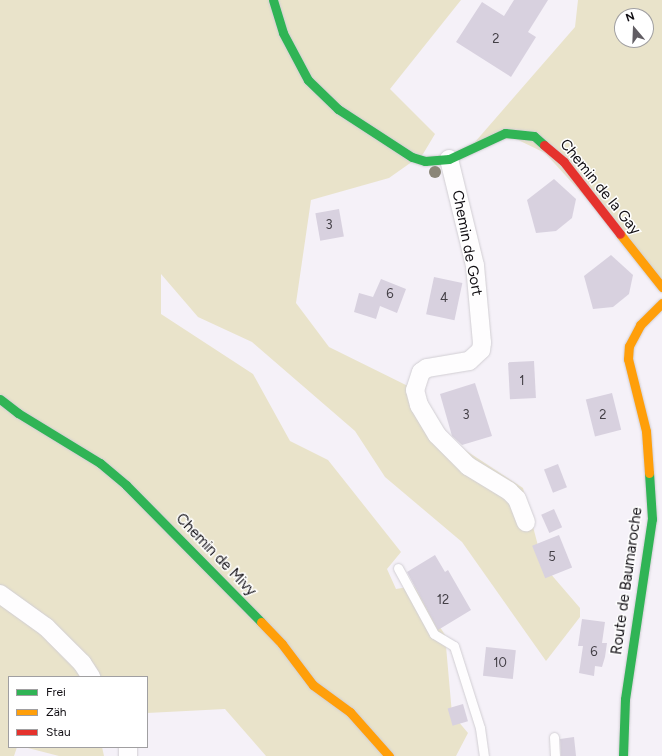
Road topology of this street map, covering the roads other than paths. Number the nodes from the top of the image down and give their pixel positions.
1 (273, 0) edge
2 (449, 159) junction
3 (662, 287) edge
4 (662, 303) edge
5 (0, 399) edge
6 (526, 522) dead end
7 (398, 568) dead end
8 (0, 594) edge
9 (90, 676) edge
10 (554, 737) dead end
11 (389, 756) edge
12 (484, 756) edge
13 (555, 756) edge
14 (623, 756) edge

1 - 2 street, Chemin de la Gay
2 - 3 street, Chemin de la Gay
2 - 6 street, Chemin de Gort
4 - 14 street, Route de Baumaroche
5 - 11 street, Chemin de Mivy
7 - 12 lane
8 - 9 street
10 - 13 lane

